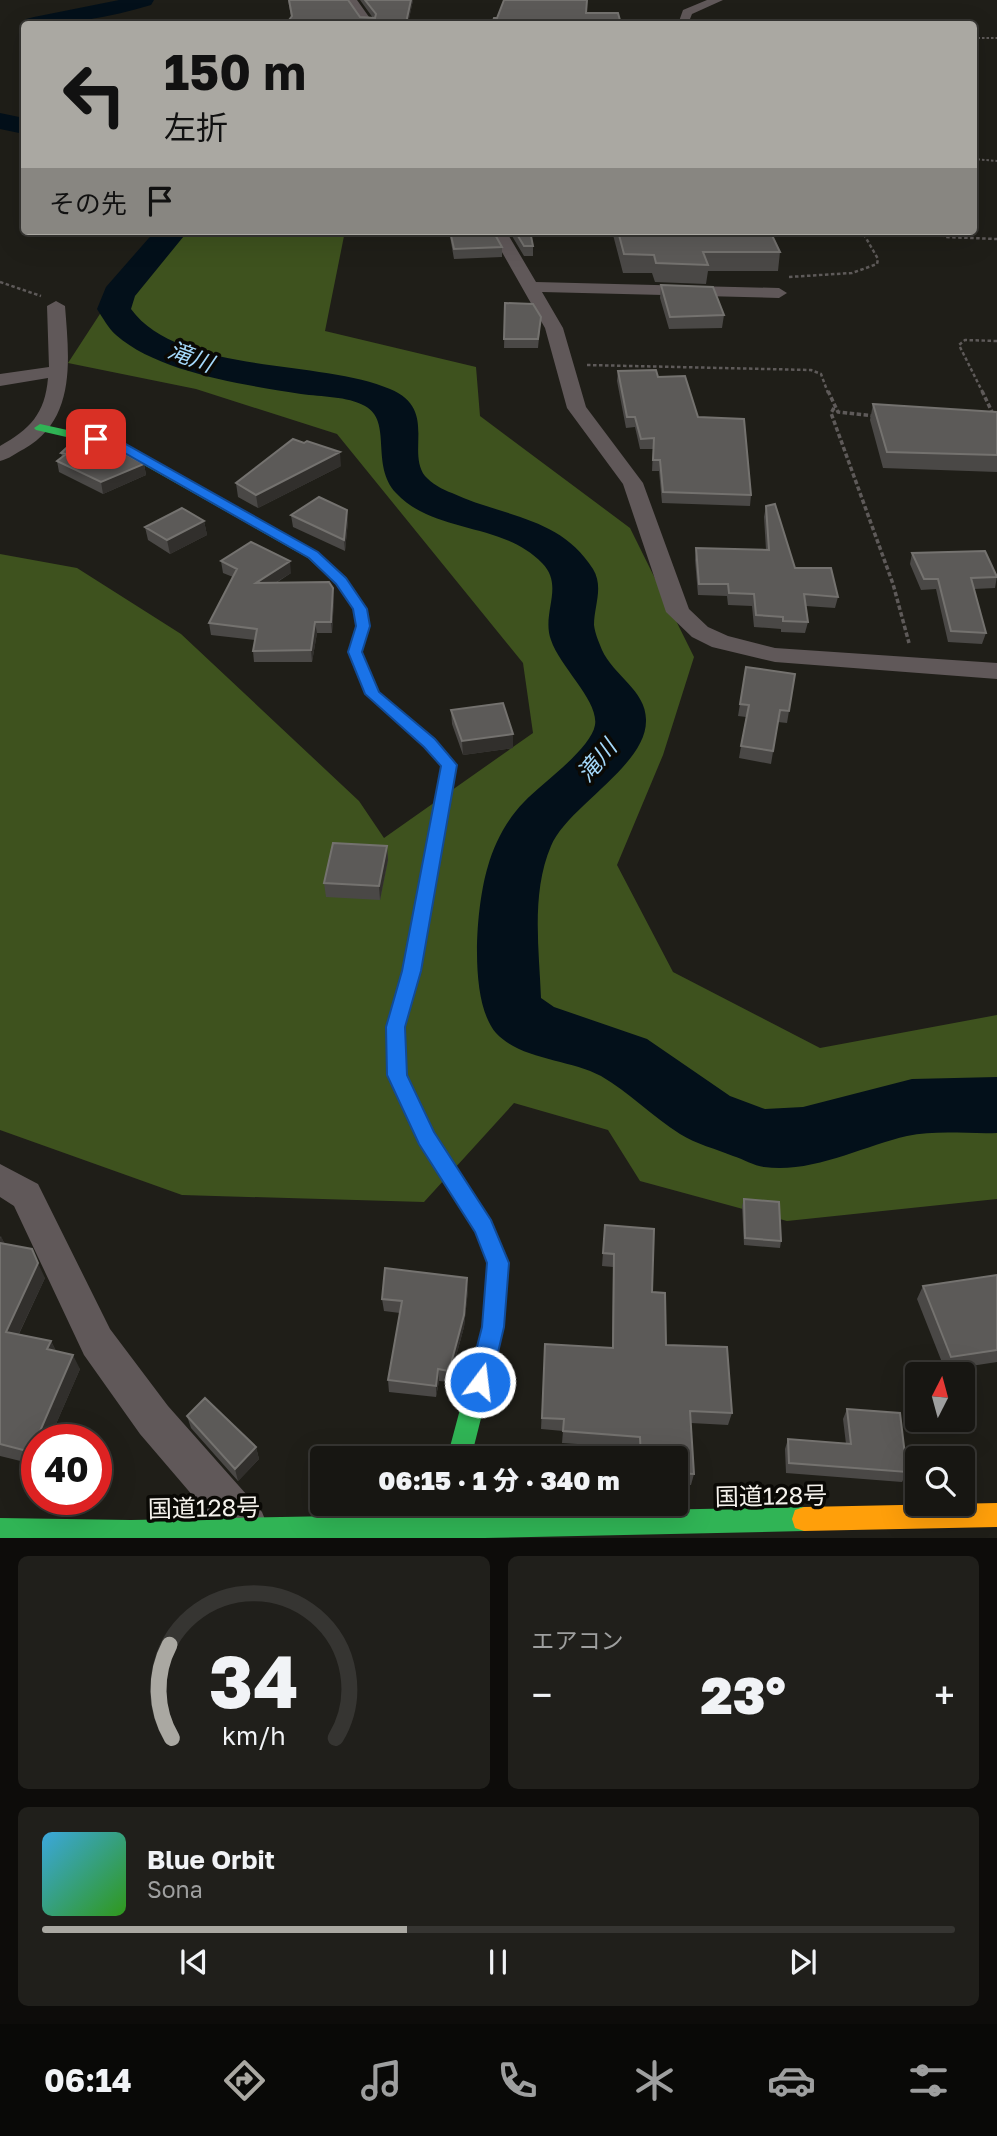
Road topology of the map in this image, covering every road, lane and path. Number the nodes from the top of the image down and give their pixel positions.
1 (351, 0) edge
2 (718, 0) edge
3 (367, 21) edge
4 (684, 21) edge
5 (977, 38) edge
6 (997, 38) edge
7 (977, 159) edge
8 (997, 160) edge
9 (500, 235) edge
10 (864, 235) edge
11 (942, 235) edge
12 (997, 240) edge
13 (788, 277) dead end
14 (0, 282) edge
15 (531, 287) junction
16 (779, 293) dead end
17 (56, 306) joint
18 (997, 341) edge
19 (565, 365) junction
20 (57, 371) junction
21 (0, 380) edge
22 (834, 408) junction
23 (887, 417) edge
24 (990, 423) edge
25 (40, 428) junction
26 (0, 455) edge
27 (914, 664) junction
28 (997, 671) edge
29 (0, 1179) edge
30 (462, 1446) edge
31 (688, 1515) edge
32 (997, 1515) edge
33 (429, 1516) edge
34 (249, 1529) junction
35 (0, 1530) edge

1 - 3 street
2 - 4 street
5 - 6 path
7 - 8 path
9 - 15 street
10 - 13 path
11 - 12 path
14 - 17 path
15 - 16 street
15 - 19 street
17 - 20 street
18 - 24 path
19 - 22 path
19 - 27 street
20 - 21 street
20 - 25 street
22 - 23 path
22 - 27 path
25 - 26 street
25 - 30 main road
27 - 28 street
29 - 34 street
31 - 32 main road, 国道128号
33 - 34 main road, 国道128号
34 - 35 main road, 国道128号

